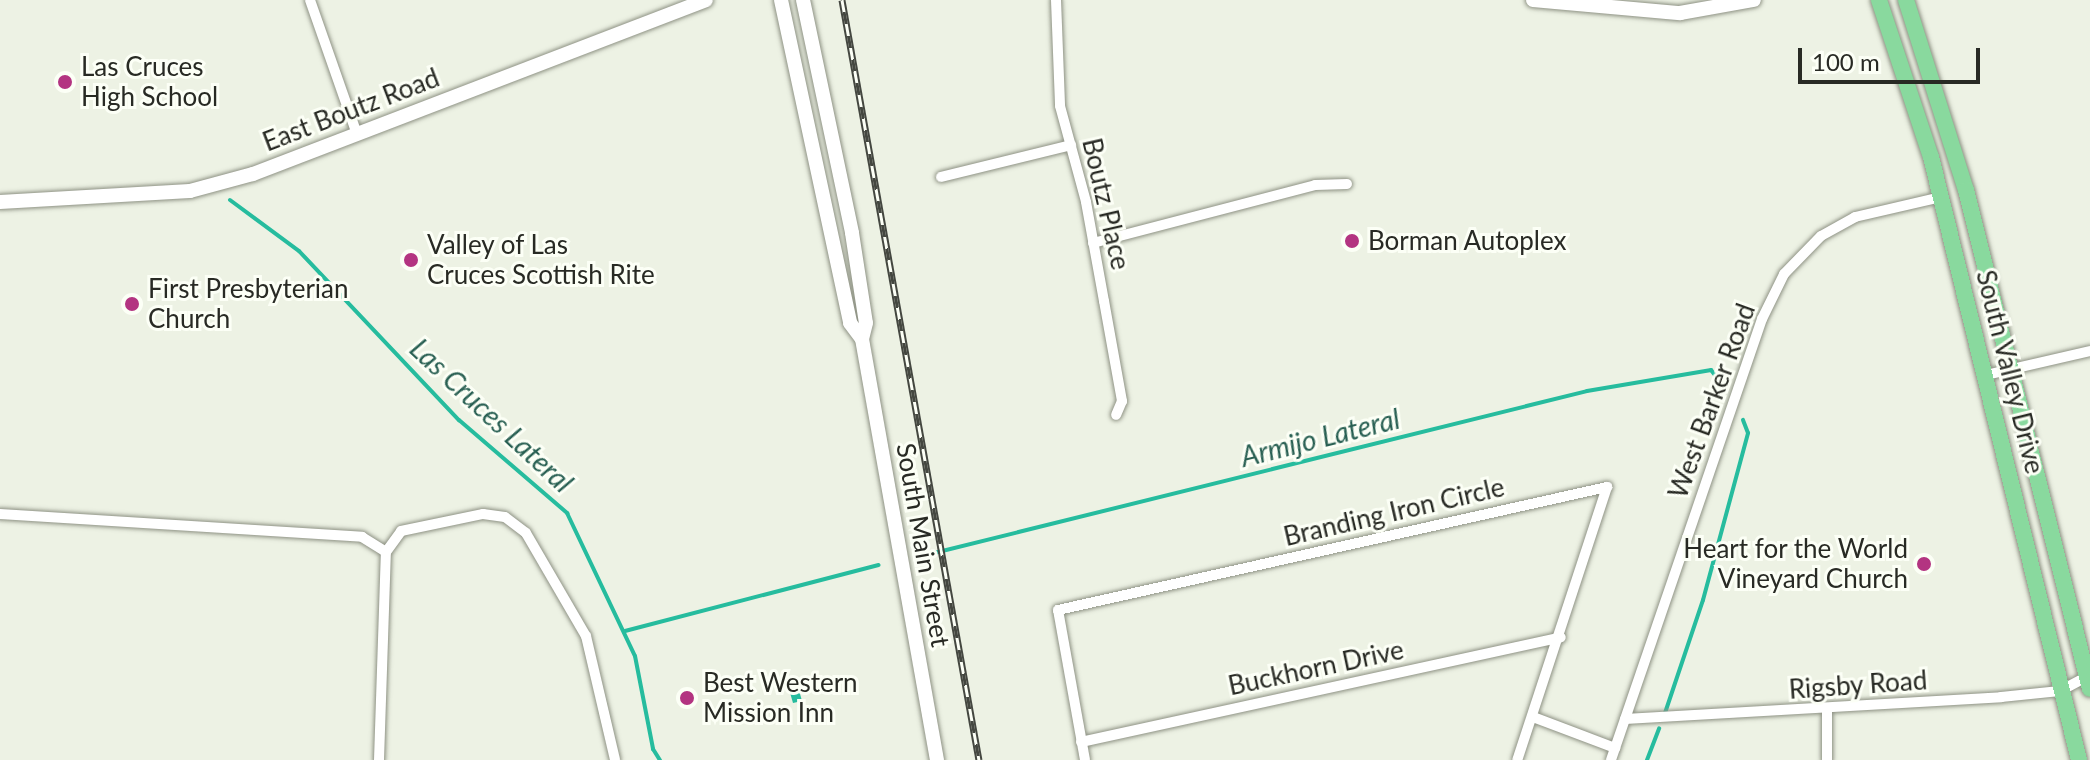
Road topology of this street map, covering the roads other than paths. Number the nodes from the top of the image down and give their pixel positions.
1 (310, 0) edge
2 (706, 0) edge
3 (781, 0) edge
4 (803, 0) edge
5 (1056, 0) edge
6 (1533, 0) edge
7 (1754, 0) edge
8 (1863, 0) edge
9 (1879, 0) edge
10 (1906, 0) edge
11 (1888, 22) junction
12 (357, 134) junction
13 (1071, 145) junction
14 (941, 177) dead end
15 (1347, 184) dead end
16 (1941, 197) junction
17 (0, 202) edge
18 (1093, 243) junction
19 (862, 339) junction
20 (2090, 351) edge
21 (2010, 369) junction
22 (1986, 375) junction
23 (1116, 415) dead end
24 (0, 514) edge
25 (386, 552) junction
26 (1561, 637) junction
27 (2089, 680) edge
28 (2060, 691) junction
29 (1827, 710) junction
30 (1533, 717) junction
31 (1625, 719) junction
32 (1081, 742) junction
33 (1615, 748) junction
34 (379, 760) edge
35 (615, 760) edge
36 (937, 760) edge
37 (1085, 760) edge
38 (1517, 760) edge
39 (1611, 760) edge
40 (1827, 760) edge
41 (2079, 760) edge

1 - 12 street
2 - 12 main road, East Boutz Road
3 - 19 main road, South Main Street
4 - 19 main road, South Main Street
5 - 13 street, Boutz Place
6 - 7 main road
8 - 11 main road
9 - 11 main road, South Valley Drive
10 - 21 main road, South Valley Drive
11 - 16 main road, South Valley Drive
12 - 17 main road, East Boutz Road
13 - 14 street
13 - 18 street, Boutz Place
15 - 18 street
16 - 22 main road, South Valley Drive
16 - 31 street, West Barker Road
18 - 23 street, Boutz Place
19 - 36 main road, South Main Street
20 - 21 street
21 - 22 street
21 - 27 main road, South Valley Drive
22 - 28 main road, South Valley Drive
24 - 25 street
25 - 34 street
25 - 35 street
26 - 30 street, Branding Iron Circle
26 - 32 street, Buckhorn Drive
26 - 32 street, Branding Iron Circle
27 - 28 street, Rigsby Road
28 - 29 street, Rigsby Road
28 - 41 main road, South Valley Drive
29 - 31 street, Rigsby Road
29 - 40 street
30 - 33 street
30 - 38 street, Branding Iron Circle
31 - 33 street, West Barker Road
32 - 37 street, Branding Iron Circle
33 - 39 street, West Barker Road

